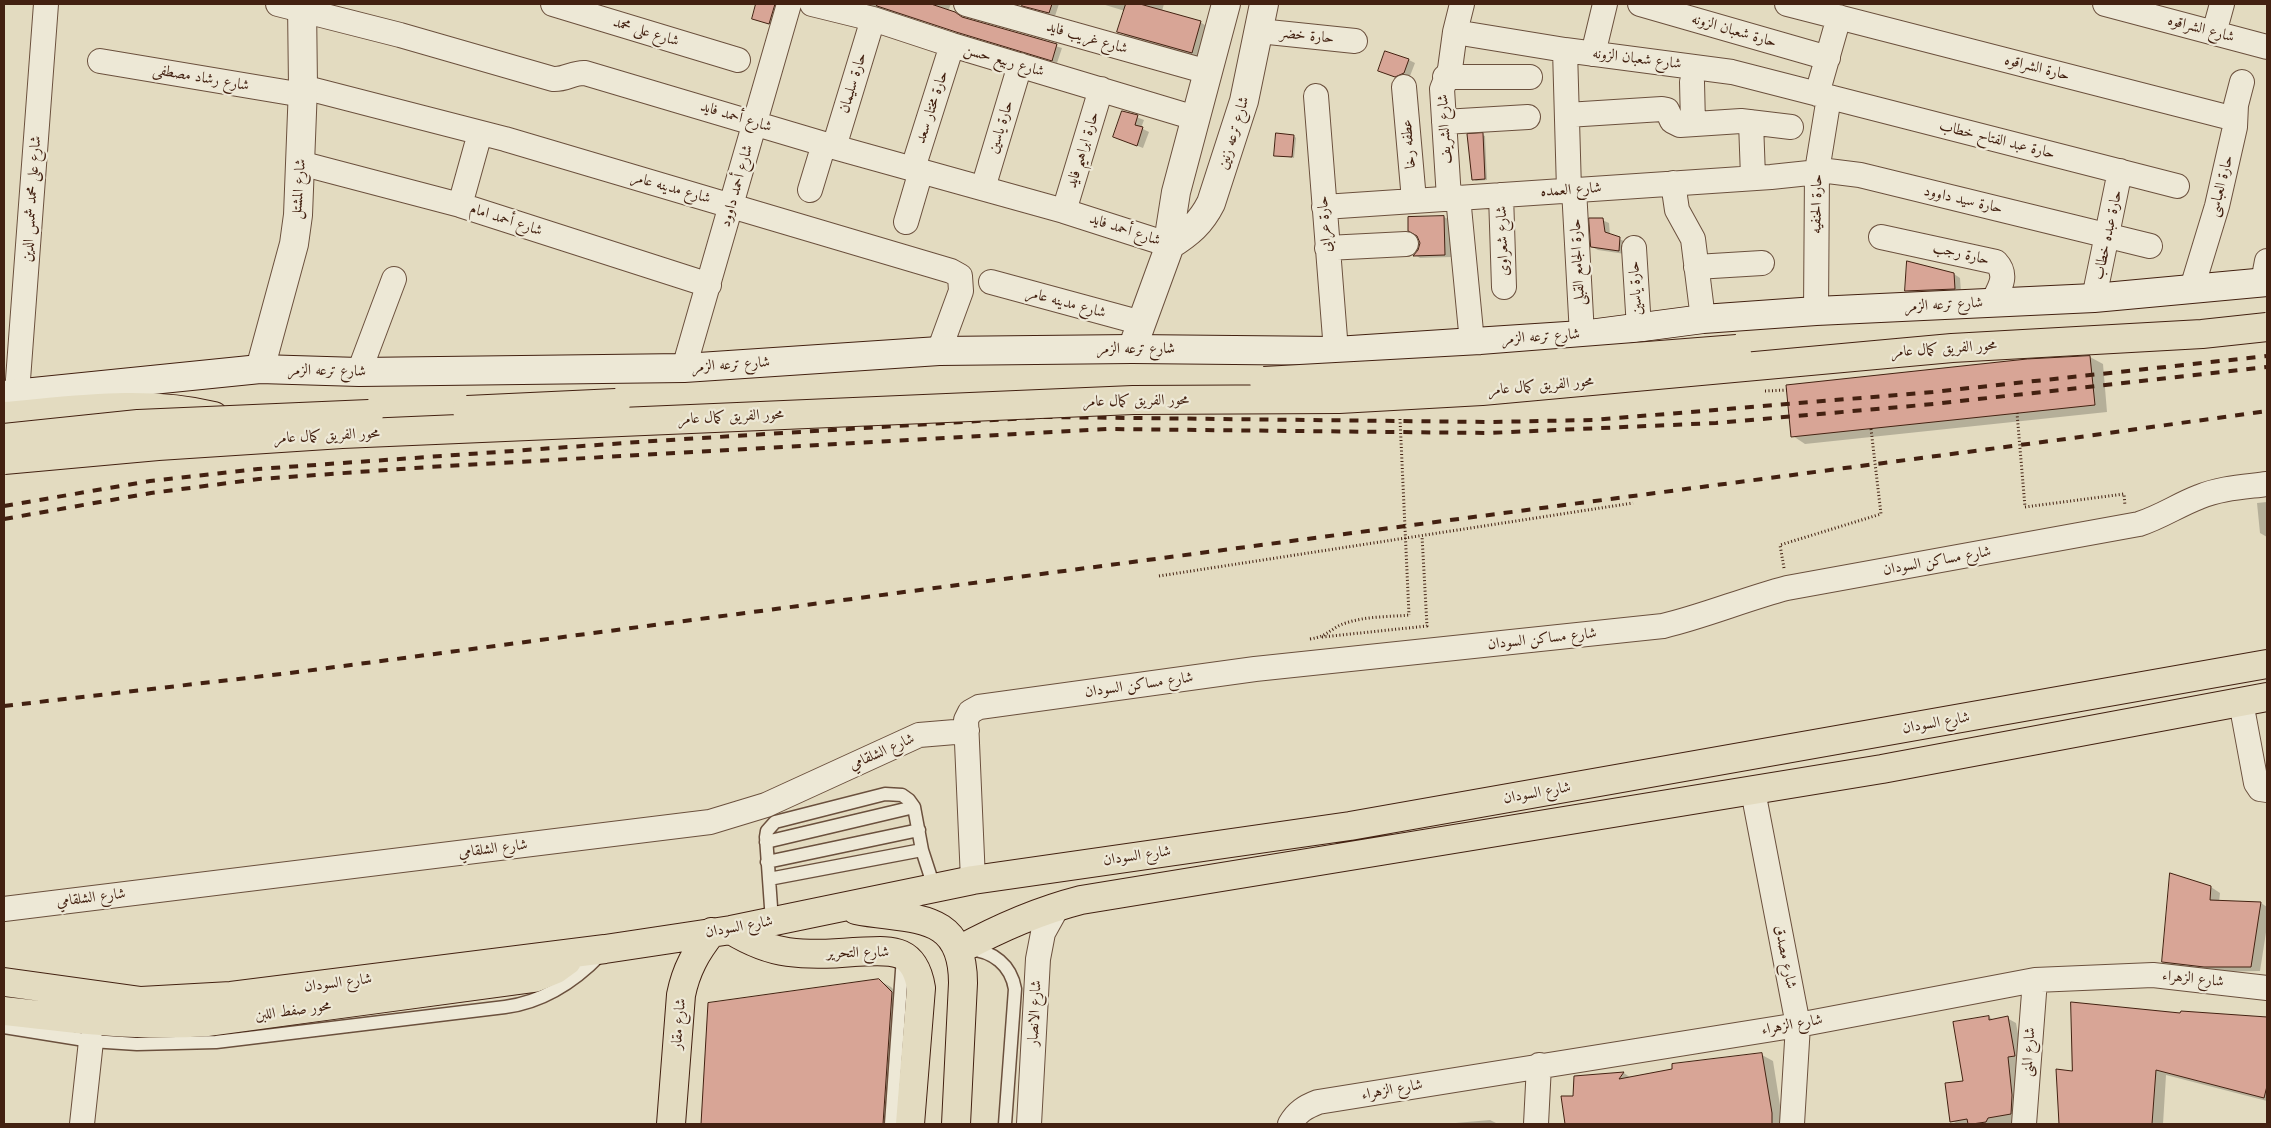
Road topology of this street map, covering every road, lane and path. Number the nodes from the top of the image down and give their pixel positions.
1 (46, 4) edge
2 (552, 4) edge
3 (789, 4) edge
4 (812, 4) edge
5 (966, 4) edge
6 (1226, 4) edge
7 (1264, 4) edge
8 (1462, 4) edge
9 (1605, 4) edge
10 (1640, 4) edge
11 (1787, 4) edge
12 (2110, 4) edge
13 (2222, 4) edge
14 (294, 5) edge
15 (1839, 17) junction
16 (873, 19) junction
17 (1259, 31) junction
18 (1455, 32) junction
19 (2214, 33) junction
20 (1355, 40) dead end
21 (952, 46) junction
22 (2267, 47) edge
23 (1565, 50) junction
24 (1593, 54) junction
25 (1828, 58) junction
26 (100, 60) dead end
27 (738, 60) dead end
28 (1020, 65) junction
29 (1208, 72) junction
30 (1530, 77) dead end
31 (1445, 78) junction
32 (1692, 82) dead end
33 (2242, 82) dead end
34 (1404, 87) dead end
35 (1101, 89) junction
36 (303, 91) junction
37 (1316, 96) dead end
38 (1823, 96) junction
39 (1567, 115) junction
40 (1528, 117) dead end
41 (1195, 118) junction
42 (2235, 119) junction
43 (1444, 122) junction
44 (1751, 122) junction
45 (755, 123) junction
46 (1693, 124) junction
47 (1792, 127) dead end
48 (480, 133) junction
49 (829, 146) junction
50 (300, 163) junction
51 (917, 170) junction
52 (1817, 171) junction
53 (2120, 172) junction
54 (1753, 177) junction
55 (1673, 183) junction
56 (2178, 186) dead end
57 (983, 188) junction
58 (810, 190) dead end
59 (1571, 190) junction
60 (1501, 194) junction
61 (1453, 198) junction
62 (1414, 200) junction
63 (460, 205) junction
64 (732, 206) junction
65 (1324, 207) junction
66 (1064, 211) junction
67 (906, 222) dead end
68 (2109, 235) junction
69 (1881, 237) dead end
70 (1406, 244) dead end
71 (1170, 245) junction
72 (2150, 246) dead end
73 (1327, 248) junction
74 (1634, 248) dead end
75 (1762, 263) dead end
76 (1696, 268) junction
77 (2266, 275) edge
78 (394, 279) dead end
79 (991, 282) dead end
80 (709, 286) junction
81 (1504, 287) dead end
82 (2192, 288) junction
83 (2094, 298) junction
84 (1992, 303) junction
85 (1816, 311) junction
86 (2267, 312) edge
87 (1703, 319) junction
88 (1142, 323) junction
89 (2267, 327) edge
90 (1639, 328) junction
91 (1582, 334) junction
92 (1472, 342) junction
93 (1132, 349) junction
94 (939, 351) junction
95 (1336, 351) junction
96 (684, 368) junction
97 (260, 369) junction
98 (359, 372) junction
99 (1786, 390) dead end
100 (1760, 391) dead end
101 (8, 401) edge
102 (2017, 413) dead end
103 (1400, 417) dead end
104 (225, 419) junction
105 (1871, 429) dead end
106 (4, 438) edge
107 (4, 460) edge
108 (2267, 484) edge
109 (2101, 497) dead end
110 (1633, 503) dead end
111 (1422, 536) junction
112 (1159, 576) dead end
113 (1787, 588) junction
114 (1355, 620) dead end
115 (1322, 637) dead end
116 (2267, 664) edge
117 (2267, 696) edge
118 (2241, 702) junction
119 (967, 731) junction
120 (2267, 790) edge
121 (1754, 791) junction
122 (914, 807) junction
123 (919, 830) junction
124 (766, 842) junction
125 (922, 850) junction
126 (768, 862) junction
127 (769, 880) junction
128 (973, 880) junction
129 (934, 887) junction
130 (1058, 906) junction
131 (843, 908) junction
132 (4, 909) edge
133 (772, 921) junction
134 (722, 931) junction
135 (606, 949) junction
136 (960, 950) junction
137 (893, 952) junction
138 (575, 953) junction
139 (2035, 980) junction
140 (4, 982) edge
141 (2267, 988) edge
142 (4, 1010) edge
143 (1798, 1024) junction
144 (4, 1027) edge
145 (91, 1040) junction
146 (1539, 1065) junction
147 (903, 1093) junction
148 (82, 1124) edge
149 (671, 1124) edge
150 (891, 1124) edge
151 (910, 1124) edge
152 (956, 1124) edge
153 (1005, 1124) edge
154 (1029, 1124) edge
155 (1290, 1124) edge
156 (1536, 1124) edge
157 (1792, 1124) edge
158 (2024, 1124) edge

1 - 101 street, شارع على محمد شمس الدين
2 - 27 street, شارع على محمد
3 - 45 street, شارع أحمد داوود
4 - 16 street, شارع ربيع حسن
5 - 29 street, شارع غريب فايد
6 - 29 main road
7 - 17 main road, شارع ترعه زنين
8 - 18 street, شارع الشريف
9 - 24 street
10 - 25 street, حارة شعبان الزونه
11 - 15 street, حارة الشراقوه
12 - 19 street, شارع الشراقوه
13 - 19 street
14 - 36 main road, شارع المشتل
14 - 45 street, شارع أحمد فايد
15 - 25 street, حارة الحنفيه
15 - 42 street, حارة الشراقوه
16 - 21 street, شارع ربيع حسن
16 - 49 street, حارة سليمان
17 - 20 street, حارة خضر
17 - 71 main road, شارع ترعه زنين
18 - 23 street, شارع شعبان الزونه
18 - 31 street, شارع الشريف
19 - 22 street, شارع الشراقوه
21 - 28 street, شارع ربيع حسن
21 - 51 street, حارة مختار سعد
23 - 24 street, شارع شعبان الزونه
23 - 39 street, حارة الجامع القبلى
24 - 38 street, شارع شعبان الزونه
25 - 38 street, حارة الحنفيه
26 - 36 street, شارع رشاد مصطفى
28 - 35 street, شارع ربيع حسن
28 - 57 street, حارة ياسين
29 - 41 main road
30 - 31 street
31 - 43 street, شارع الشريف
32 - 46 street
33 - 42 street, حارة العباسى
34 - 62 street, عطفه رخا
35 - 41 street, شارع ربيع حسن
35 - 66 street, حارة ابراهيم فايد
36 - 48 street, شارع مدينه عامر
36 - 50 main road, شارع المشتل
37 - 65 street, حارة عرابى
38 - 52 street, حارة الحنفيه
38 - 53 street, حارة عبد الفتاح خطاب
39 - 46 street
39 - 59 street, حارة الجامع القبلى
40 - 43 street
41 - 71 main road
42 - 82 street, حارة العباسى
43 - 61 street, شارع الشريف
44 - 46 street
44 - 47 street
44 - 54 street
45 - 49 street, شارع أحمد فايد
45 - 64 street, شارع أحمد داوود
48 - 63 street
48 - 64 street, شارع مدينه عامر
49 - 51 street, شارع أحمد فايد
49 - 58 street, حارة سليمان
50 - 63 street, شارع أحمد امام
50 - 97 main road, شارع المشتل
51 - 57 street, شارع أحمد فايد
51 - 67 street, حارة مختار سعد
52 - 54 street, شارع العمده
52 - 68 street, حارة سيد داوود
52 - 85 street, حارة الحنفيه
53 - 56 street, حارة عبد الفتاح خطاب
53 - 68 street, حارة عبده خطاب
54 - 55 street, شارع العمده
55 - 59 street, شارع العمده
55 - 76 street
57 - 66 street, شارع أحمد فايد
59 - 60 street, شارع العمده
59 - 91 street, حارة الجامع القبلى
60 - 61 street, شارع العمده
60 - 81 street, شارع شعراوى
61 - 62 street, شارع العمده
61 - 92 street, شارع الشريف
62 - 65 street, شارع العمده
63 - 80 street, شارع أحمد امام
64 - 80 street, شارع أحمد داوود
64 - 94 street, شارع مدينه عامر
65 - 73 street, حارة عرابى
66 - 71 street, شارع أحمد فايد
68 - 72 street, حارة سيد داوود
68 - 83 street, حارة عبده خطاب
69 - 84 street, حارة رجب
70 - 73 street
71 - 88 main road
73 - 95 street, حارة عرابى
74 - 90 street, حارة ياسين
75 - 76 street
76 - 87 street
77 - 82 main road, شارع ترعه الزمر
78 - 98 street
79 - 88 street, شارع مدينه عامر
80 - 96 street, شارع أحمد داوود
82 - 83 main road, شارع ترعه الزمر
83 - 84 main road, شارع ترعه الزمر
84 - 85 main road, شارع ترعه الزمر
85 - 87 main road, شارع ترعه الزمر
86 - 104 main road, محور الفريق كمال عامر, bridge
87 - 90 main road, شارع ترعه الزمر
88 - 93 main road
89 - 107 main road, محور الفريق كمال عامر, bridge
90 - 91 main road, شارع ترعه الزمر
91 - 92 main road, شارع ترعه الزمر
92 - 95 main road, شارع ترعه الزمر
93 - 94 main road, شارع ترعه الزمر
93 - 95 main road, شارع ترعه الزمر
94 - 96 main road, شارع ترعه الزمر
96 - 98 main road, شارع ترعه الزمر
97 - 98 main road, شارع ترعه الزمر
97 - 101 main road, شارع ترعه الزمر
99 - 100 path
101 - 104 main road
102 - 109 path, bridge
103 - 114 path, bridge
104 - 106 main road, محور الفريق كمال عامر, bridge
105 - 113 path, bridge
108 - 113 street, شارع مساكن السودان
110 - 111 path
111 - 112 path
111 - 115 path
113 - 119 street, شارع مساكن السودان
116 - 128 main road, شارع السودان
117 - 118 main road
118 - 120 street
118 - 121 main road
119 - 128 street, شارع مساكن السودان
119 - 132 street, شارع الشلقامي
121 - 130 main road
121 - 143 street, شارع مصدق
122 - 123 lane
122 - 124 lane
122 - 124 lane
123 - 125 lane
123 - 126 lane
124 - 126 lane
125 - 127 lane
125 - 129 lane
126 - 127 lane
127 - 133 lane
128 - 129 main road, شارع السودان
129 - 131 main road, شارع السودان
130 - 136 main road
130 - 154 street, شارع الانصار
131 - 133 main road, شارع السودان
131 - 136 main road
131 - 137 main road
133 - 134 main road, شارع السودان
134 - 135 main road, شارع السودان
134 - 137 main road, شارع التحرير
134 - 149 main road, شارع مقار
135 - 138 main road, شارع السودان
135 - 145 lane
136 - 152 main road
136 - 153 lane
137 - 147 main road, شارع التحرير
138 - 140 main road, شارع السودان
138 - 142 main road, محور صفط اللبن
139 - 141 street, شارع الزهراء
139 - 143 street, شارع الزهراء
139 - 158 street, شارع المنى
143 - 146 street, شارع الزهراء
143 - 157 street, شارع مصدق
144 - 145 lane
145 - 148 street
146 - 155 street, شارع الزهراء
146 - 156 street
147 - 150 lane
147 - 151 main road, شارع التحرير

